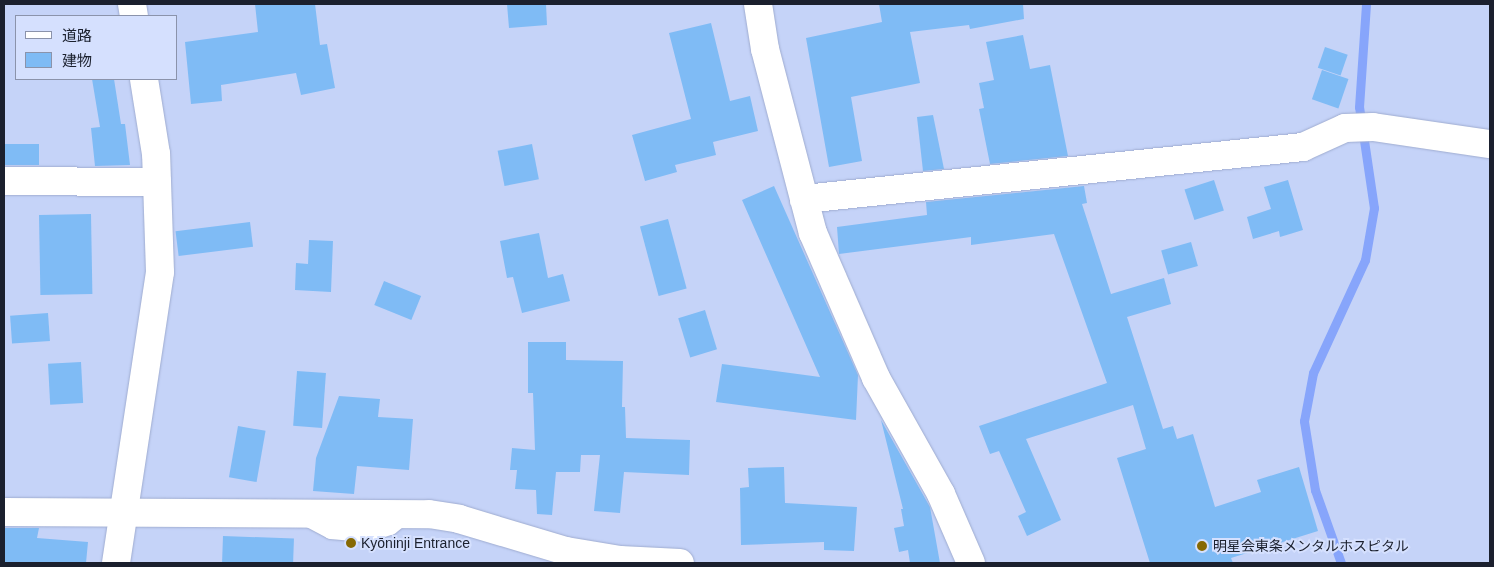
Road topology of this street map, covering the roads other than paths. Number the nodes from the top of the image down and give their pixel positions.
1 (758, 4) edge
2 (144, 80) edge
3 (1490, 144) edge
4 (4, 181) edge
5 (157, 182) junction
6 (804, 200) junction
7 (4, 512) edge
8 (122, 512) junction
9 (116, 563) edge
10 (680, 563) edge
11 (971, 563) edge

1 - 6 street
2 - 5 street
3 - 6 street
4 - 5 street
5 - 8 street
6 - 11 street
7 - 8 street
8 - 9 street
8 - 10 street

